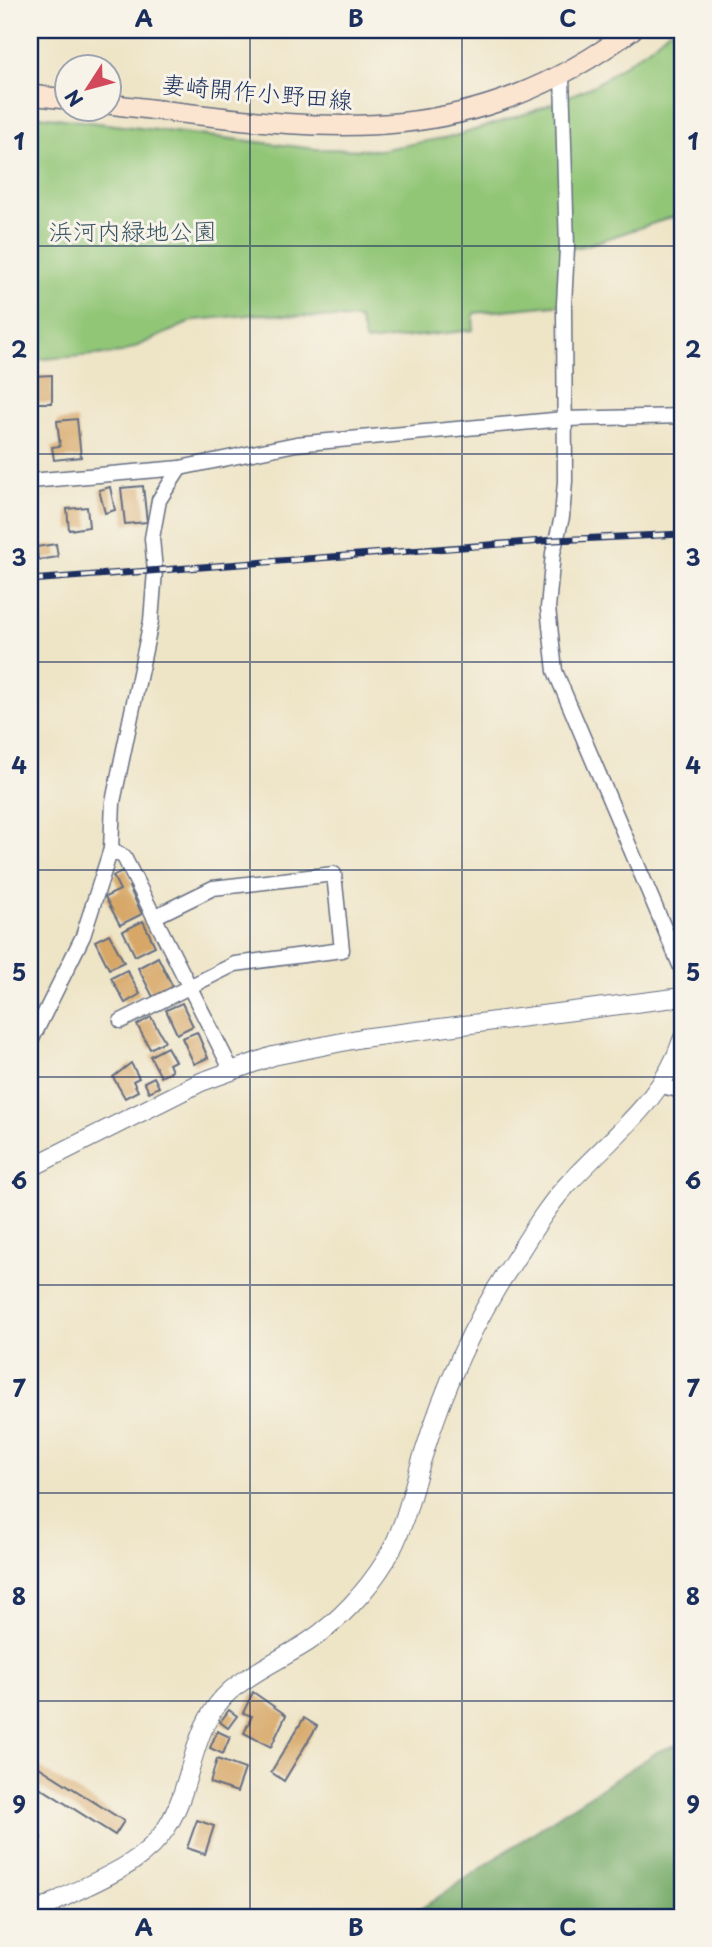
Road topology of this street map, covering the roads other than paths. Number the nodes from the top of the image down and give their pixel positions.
1 (632, 30) edge
2 (562, 76) junction
3 (30, 95) edge
4 (52, 97) edge
5 (122, 106) edge
6 (682, 415) edge
7 (564, 419) junction
8 (180, 468) junction
9 (30, 481) edge
10 (111, 849) junction
11 (154, 917) junction
12 (682, 970) edge
13 (189, 987) junction
14 (682, 997) edge
15 (121, 1021) dead end
16 (682, 1040) edge
17 (30, 1043) edge
18 (231, 1069) junction
19 (662, 1086) junction
20 (682, 1091) edge
21 (30, 1168) edge
22 (32, 1917) edge

1 - 2 main road, 妻崎開作小野田線
2 - 5 main road, 妻崎開作小野田線
2 - 7 street
3 - 4 main road
6 - 7 street
7 - 8 street
7 - 12 street
8 - 9 street
8 - 10 street
10 - 11 street
10 - 17 street
11 - 13 street
11 - 13 street
13 - 15 street
13 - 18 street
14 - 18 street
16 - 19 street
18 - 21 street
19 - 20 street
19 - 22 street

